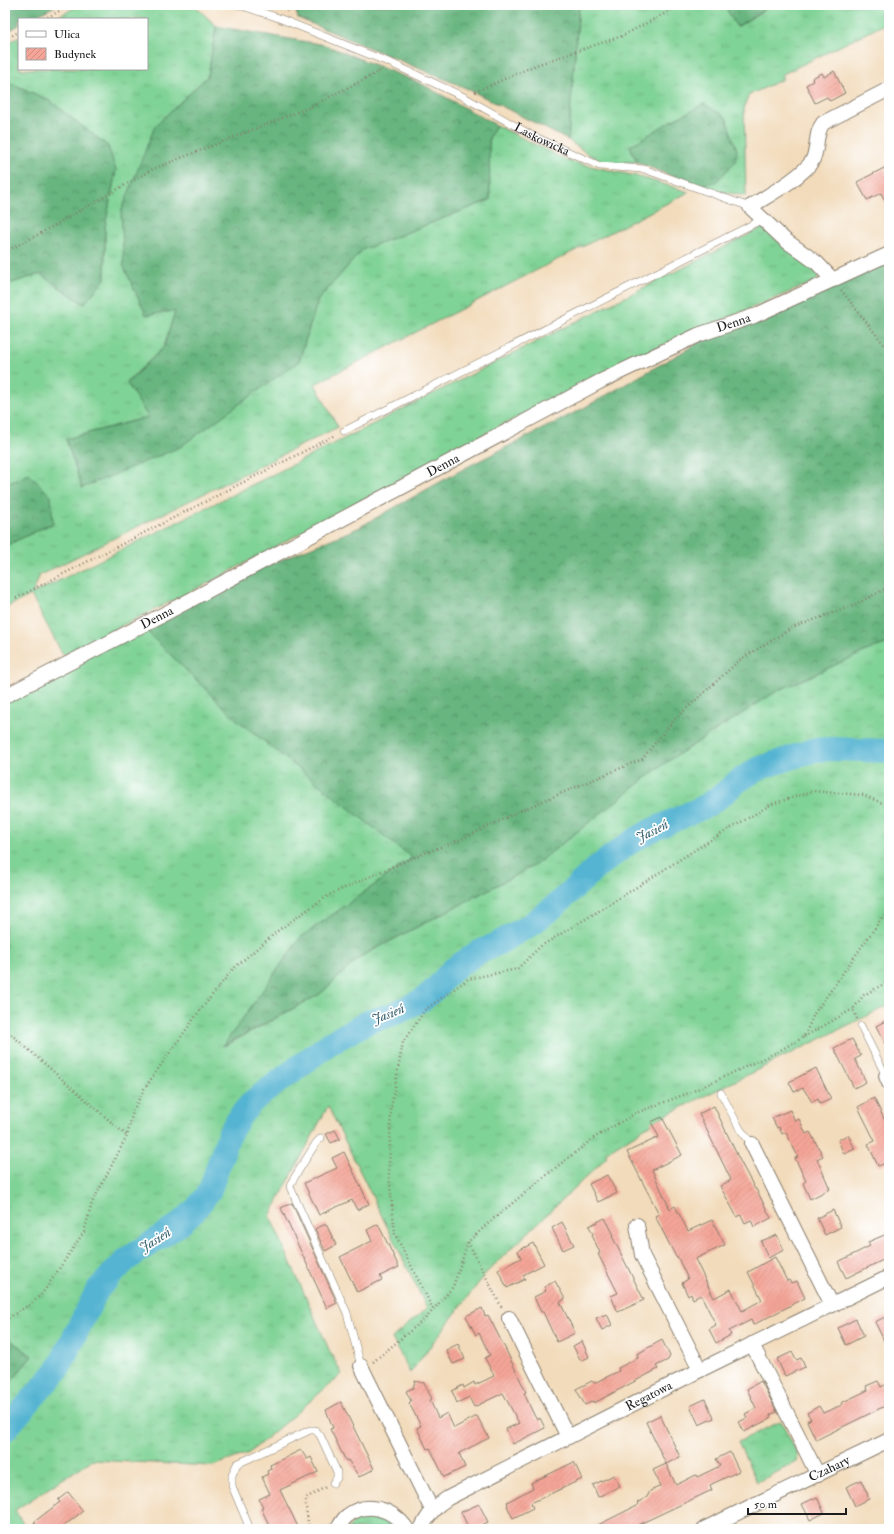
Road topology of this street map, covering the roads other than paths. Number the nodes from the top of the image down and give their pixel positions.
1 (239, 5) edge
2 (889, 89) edge
3 (750, 207) junction
4 (763, 219) junction
5 (889, 254) edge
6 (833, 280) junction
7 (344, 431) road end
8 (5, 696) edge
9 (861, 1026) road end
10 (887, 1080) edge
11 (721, 1093) dead end
12 (321, 1138) dead end
13 (752, 1144) joint
14 (637, 1225) dead end
15 (889, 1277) edge
16 (832, 1305) junction
17 (509, 1318) road end
18 (752, 1344) junction
19 (362, 1368) joint
20 (700, 1370) junction
21 (568, 1437) junction
22 (889, 1440) edge
23 (818, 1475) junction
24 (333, 1483) road end
25 (432, 1510) junction
26 (250, 1529) edge
27 (338, 1529) edge
28 (407, 1529) edge
29 (421, 1529) edge
30 (704, 1529) edge

1 - 3 lane, Laskowicka
2 - 3 street
3 - 4 street, Laskowicka
4 - 6 street, Laskowicka
4 - 7 lane
5 - 6 street, Denna
6 - 8 street, Denna
9 - 10 lane
11 - 13 lane
12 - 19 lane
13 - 16 street
14 - 20 street
15 - 16 street, Regatowa
16 - 18 street, Regatowa
17 - 21 street
18 - 20 street, Regatowa
18 - 23 street
19 - 25 street
20 - 21 street, Regatowa
21 - 25 street, Regatowa
22 - 23 street, Czahary
23 - 30 street, Czahary
24 - 26 lane
25 - 29 street, Regatowa
27 - 28 street

